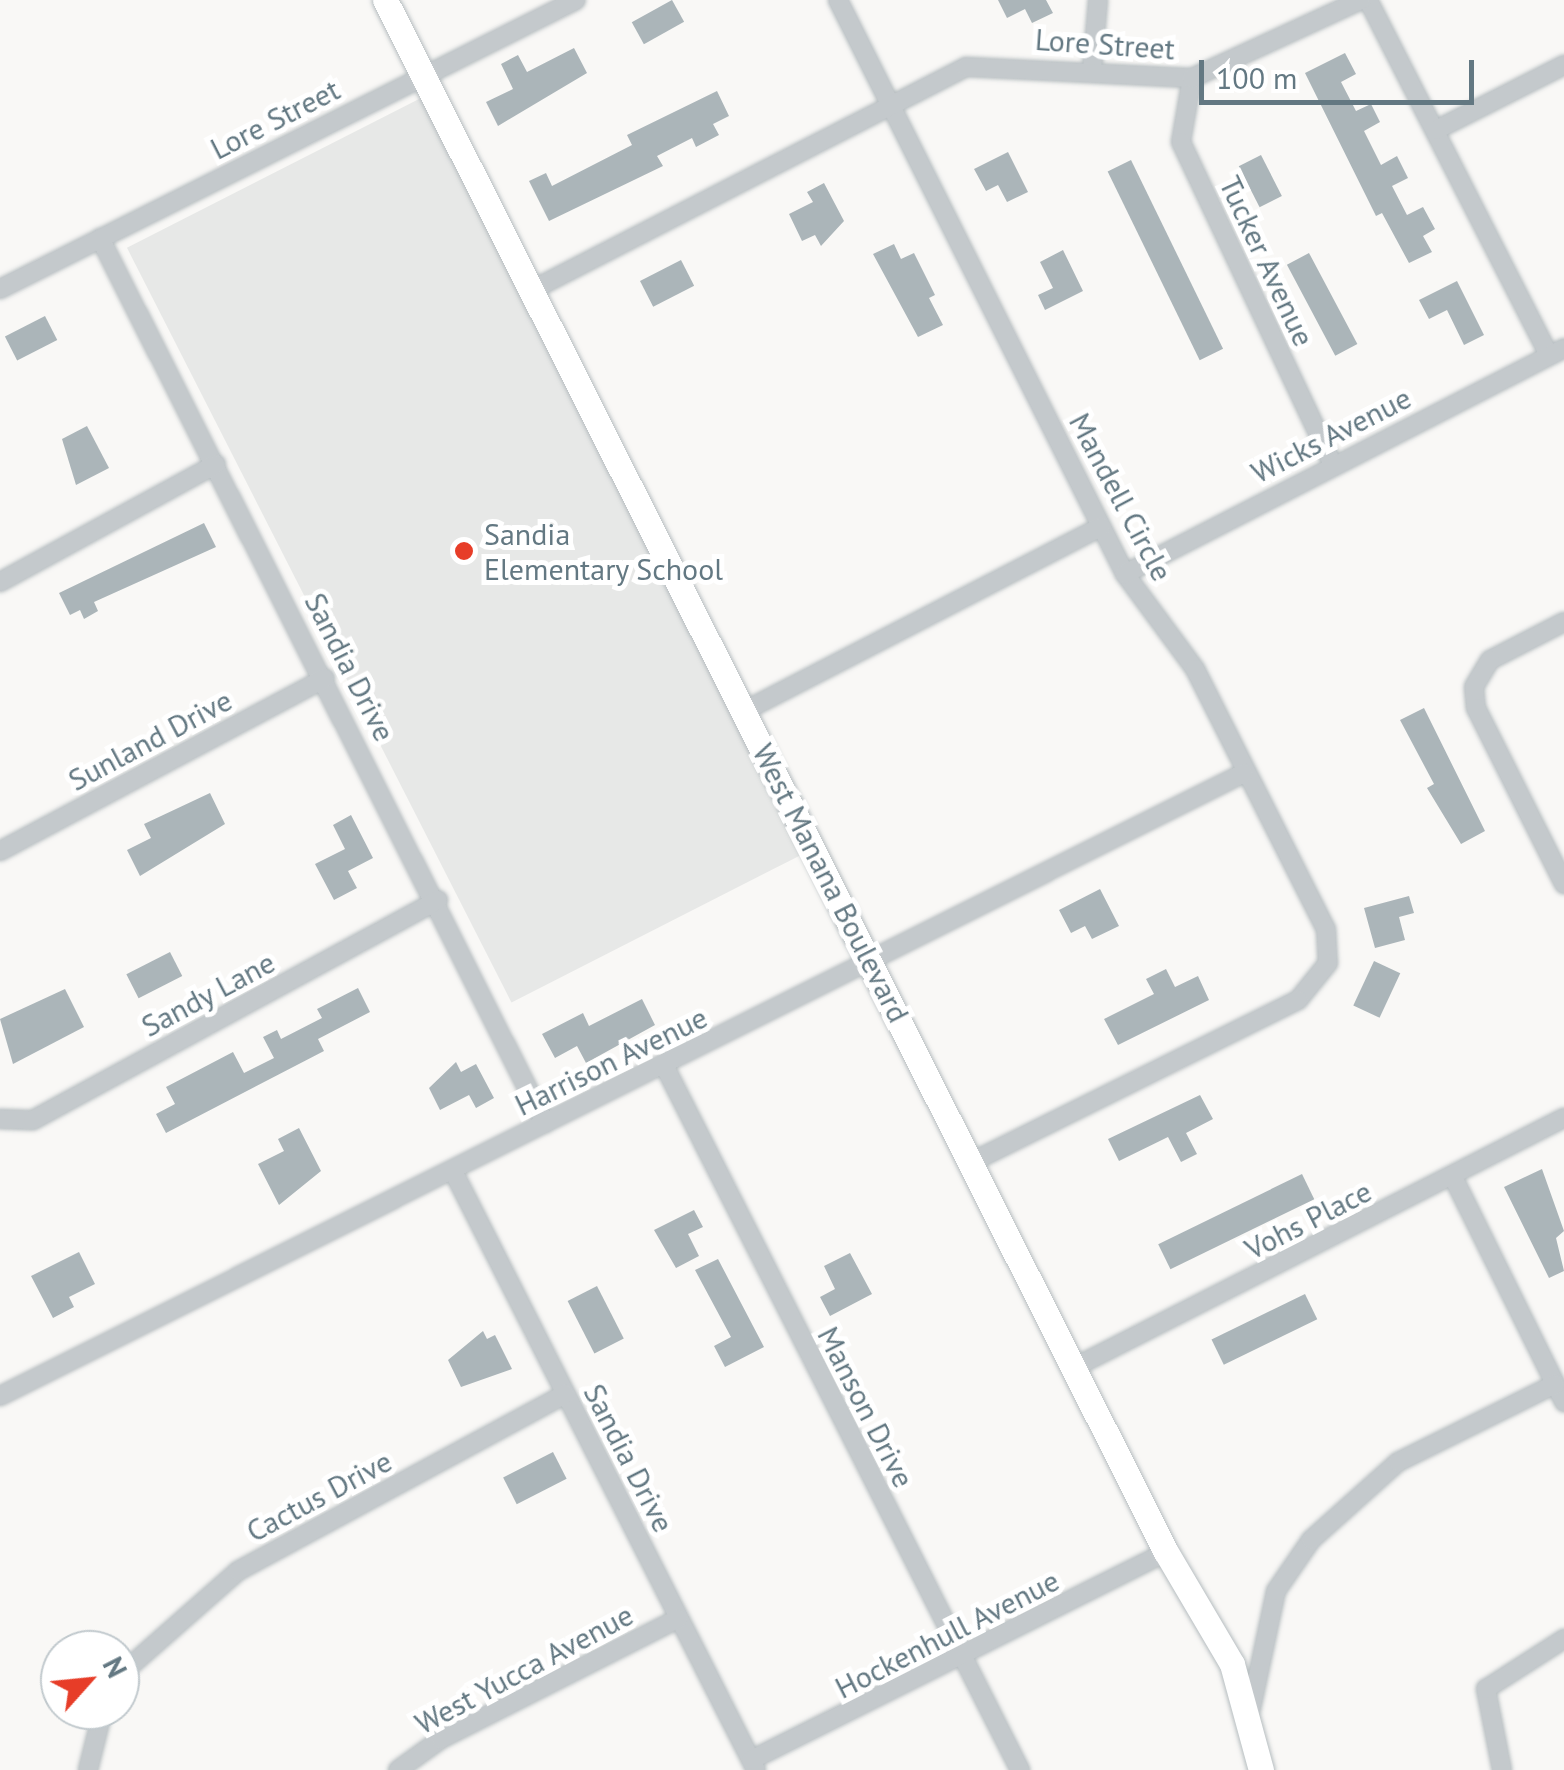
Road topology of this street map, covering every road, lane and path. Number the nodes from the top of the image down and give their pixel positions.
1 (386, 0) edge
2 (576, 0) edge
3 (838, 0) edge
4 (1098, 0) edge
5 (1364, 0) edge
6 (1564, 65) edge
7 (1092, 70) junction
8 (424, 75) junction
9 (1192, 78) junction
10 (891, 102) junction
11 (1436, 130) junction
12 (100, 238) junction
13 (0, 289) edge
14 (532, 290) junction
15 (1556, 352) edge
16 (1332, 463) junction
17 (216, 464) junction
18 (1101, 527) junction
19 (1125, 574) junction
20 (0, 582) edge
21 (1564, 622) edge
22 (325, 678) junction
23 (744, 711) junction
24 (1244, 773) junction
25 (0, 851) edge
26 (1564, 884) edge
27 (438, 900) junction
28 (872, 962) junction
29 (665, 1067) junction
30 (1564, 1118) edge
31 (0, 1119) edge
32 (545, 1123) junction
33 (972, 1162) junction
34 (453, 1171) junction
35 (1454, 1179) junction
36 (1075, 1367) junction
37 (1555, 1384) junction
38 (566, 1394) junction
39 (0, 1396) edge
40 (1564, 1402) edge
41 (1166, 1552) junction
42 (678, 1619) junction
43 (1564, 1639) edge
44 (959, 1654) junction
45 (140, 1657) edge
46 (1249, 1718) junction
47 (98, 1730) edge
48 (754, 1765) edge
49 (88, 1770) edge
50 (398, 1770) edge
51 (1020, 1770) edge
52 (1261, 1770) edge
53 (1502, 1770) edge

1 - 8 street, West Manana Boulevard
2 - 8 street, Lore Street
3 - 10 street
4 - 7 street
5 - 9 street, Lore Street
5 - 11 street
6 - 11 street
7 - 9 street, Lore Street
7 - 10 street, Lore Street
8 - 12 street, Lore Street
8 - 14 street, West Manana Boulevard
9 - 16 street, Tucker Avenue
10 - 14 street
10 - 18 street, Mandell Circle
11 - 15 street
12 - 13 street, Lore Street
12 - 17 street, Sandia Drive
14 - 23 street, West Manana Boulevard
15 - 16 street, Wicks Avenue
16 - 19 street, Wicks Avenue
17 - 20 street
17 - 22 street, Sandia Drive
18 - 19 street, Mandell Circle
18 - 23 street
19 - 24 street, Mandell Circle
21 - 26 street
22 - 25 street, Sunland Drive
22 - 27 street, Sandia Drive
23 - 28 street, West Manana Boulevard
24 - 28 street, Harrison Avenue
24 - 33 street, Mandell Circle
27 - 31 street, Sandy Lane
27 - 32 street, Sandia Drive
28 - 29 street, Harrison Avenue
28 - 33 street, West Manana Boulevard
29 - 32 street, Harrison Avenue
29 - 44 street, Manson Drive
30 - 35 street, Vohs Place
32 - 34 street, Harrison Avenue
33 - 36 street, West Manana Boulevard
34 - 38 street, Sandia Drive
34 - 39 street, Harrison Avenue
35 - 36 street, Vohs Place
35 - 37 street
36 - 41 street, West Manana Boulevard
37 - 40 street
37 - 46 street
38 - 42 street, Sandia Drive
38 - 45 street, Cactus Drive
41 - 44 street, Hockenhull Avenue
41 - 46 street, West Manana Boulevard
42 - 48 street, Sandia Drive
42 - 50 street, West Yucca Avenue
43 - 53 street
44 - 48 street, Hockenhull Avenue
44 - 51 street, Manson Drive
46 - 52 street, West Manana Boulevard
47 - 49 street

